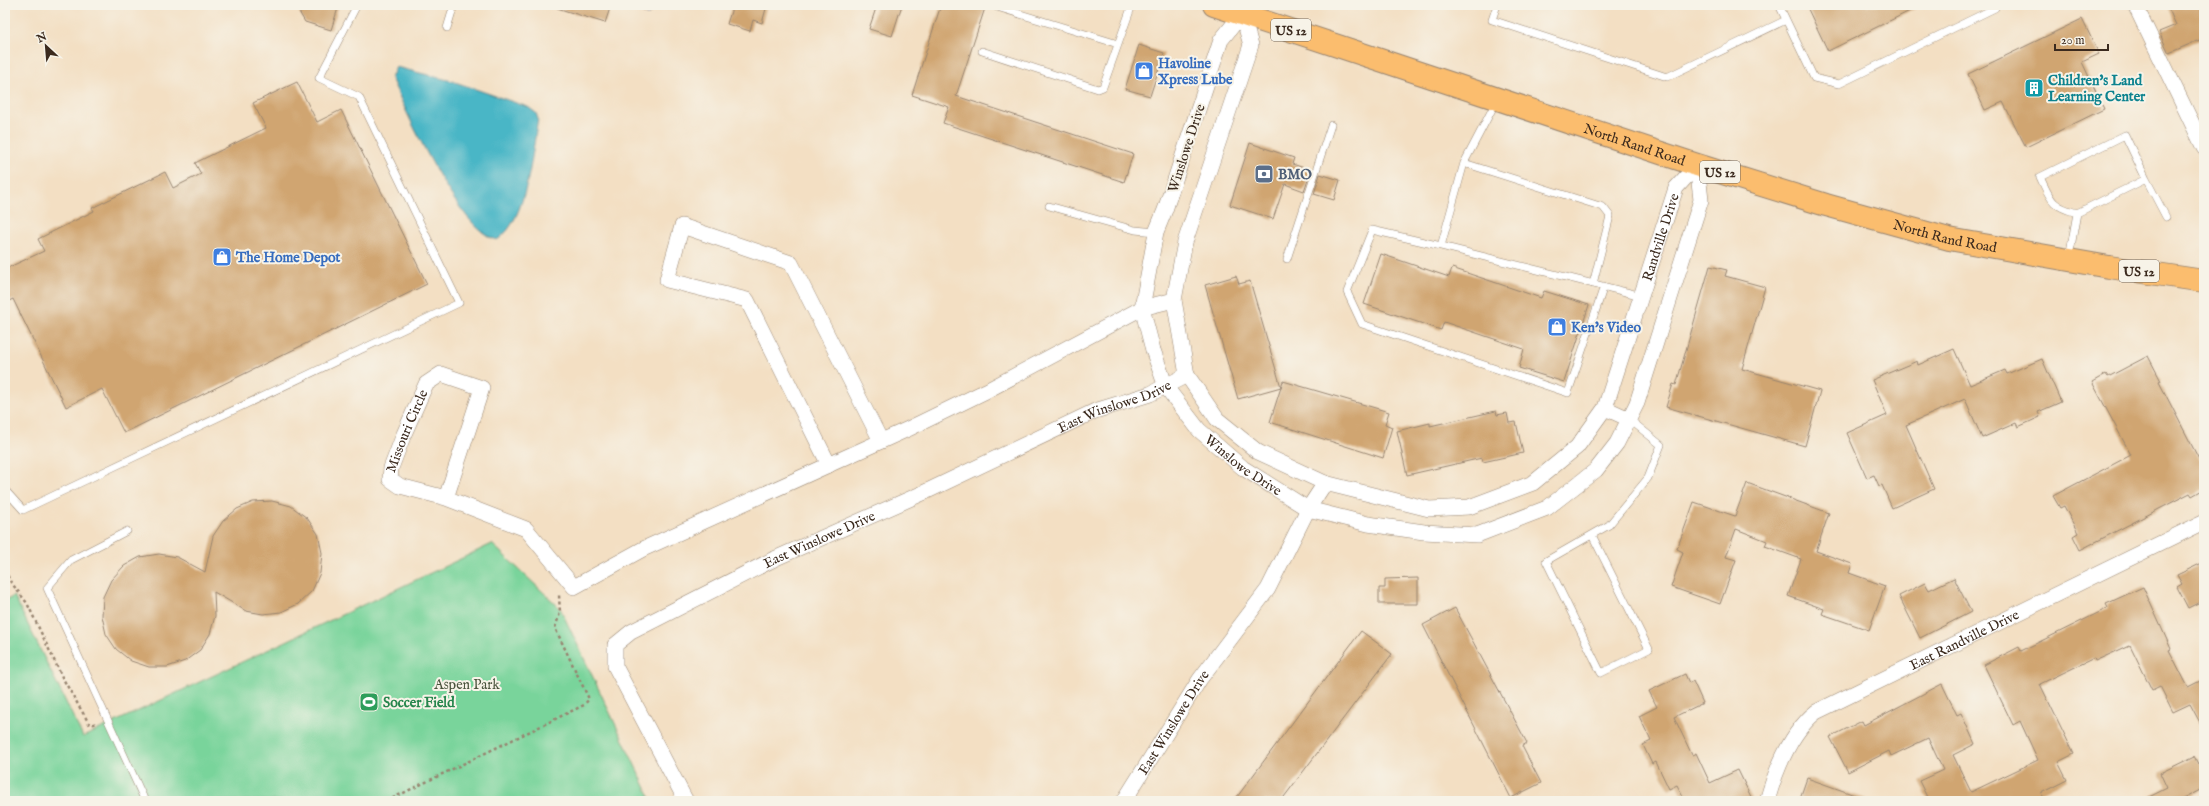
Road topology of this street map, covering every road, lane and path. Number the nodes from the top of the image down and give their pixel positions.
1 (357, 5) edge
2 (454, 5) edge
3 (638, 5) edge
4 (650, 5) edge
5 (1132, 5) edge
6 (1214, 5) edge
7 (1497, 5) edge
8 (1779, 5) edge
9 (1995, 5) edge
10 (2135, 5) edge
11 (997, 7) dead end
12 (1244, 10) edge
13 (1786, 20) junction
14 (446, 28) dead end
15 (1118, 44) junction
16 (982, 51) dead end
17 (1498, 98) junction
18 (1331, 125) dead end
19 (2204, 148) edge
20 (1464, 163) junction
21 (1697, 165) junction
22 (2146, 179) junction
23 (1049, 206) dead end
24 (2077, 213) junction
25 (2166, 217) dead end
26 (1156, 232) junction
27 (1441, 246) junction
28 (1287, 259) dead end
29 (2068, 260) junction
30 (2204, 281) edge
31 (1593, 284) junction
32 (1604, 286) junction
33 (1642, 296) junction
34 (1174, 300) junction
35 (1142, 308) junction
36 (1187, 375) junction
37 (1166, 387) junction
38 (1604, 408) junction
39 (1629, 419) junction
40 (881, 441) junction
41 (829, 465) junction
42 (1325, 483) junction
43 (5, 490) edge
44 (446, 498) junction
45 (1469, 507) joint
46 (1308, 509) junction
47 (2204, 522) edge
48 (127, 531) dead end
49 (1477, 535) joint
50 (1592, 535) junction
51 (5, 570) edge
52 (571, 584) junction
53 (108, 721) junction
54 (145, 801) edge
55 (387, 801) edge
56 (686, 801) edge
57 (1124, 801) edge
58 (1767, 801) edge

1 - 43 lane
2 - 14 lane
3 - 4 lane
5 - 15 lane
6 - 12 main road, North Rand Road / US 12
7 - 13 lane
8 - 13 lane
9 - 13 lane
10 - 19 street
11 - 15 lane
12 - 17 main road, North Rand Road / US 12
12 - 26 street, Winslowe Drive
12 - 34 street, Winslowe Drive
15 - 16 lane
17 - 20 lane
17 - 21 main road, North Rand Road / US 12
18 - 28 lane
20 - 27 lane
20 - 31 lane
21 - 29 main road, North Rand Road / US 12
21 - 33 street, Randville Drive
21 - 39 street, Randville Drive
22 - 24 lane
22 - 24 lane
22 - 25 lane
23 - 26 lane
24 - 29 lane
26 - 35 street, Winslowe Drive
27 - 31 lane
27 - 32 lane
29 - 30 main road, North Rand Road / US 12
31 - 32 lane
32 - 33 lane
33 - 38 street, Randville Drive
34 - 35 street
34 - 36 street, Winslowe Drive
35 - 37 street, Winslowe Drive
35 - 40 street
36 - 37 street, East Winslowe Drive
36 - 42 street, Winslowe Drive
37 - 46 street, Winslowe Drive
37 - 56 street, East Winslowe Drive
38 - 39 street
38 - 45 street, Randville Drive
39 - 49 street, Randville Drive
39 - 50 lane
40 - 41 street
40 - 41 street
41 - 52 street
42 - 45 street, Winslowe Drive
42 - 46 street, East Winslowe Drive
44 - 44 street, Missouri Circle
44 - 52 street
46 - 49 street, Winslowe Drive
46 - 57 street, East Winslowe Drive
47 - 58 street, East Randville Drive
48 - 53 lane
50 - 50 lane
51 - 53 path
52 - 55 path
53 - 54 lane

